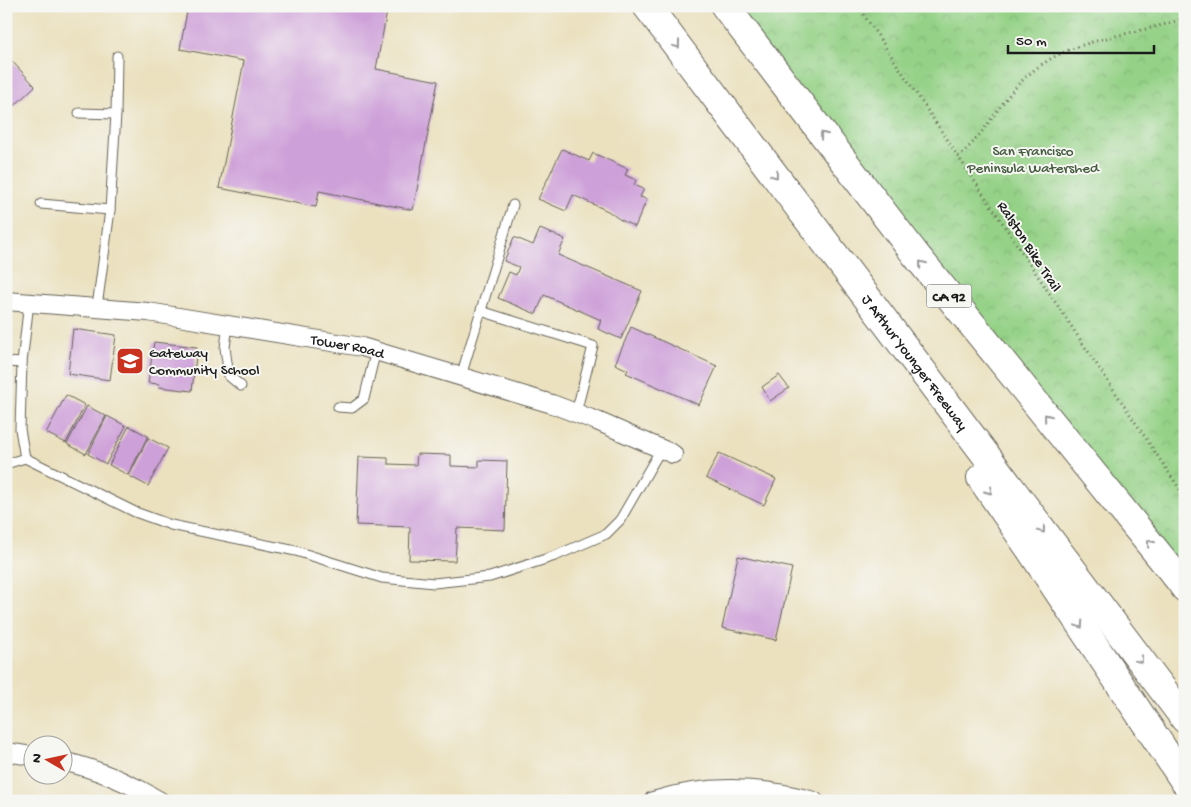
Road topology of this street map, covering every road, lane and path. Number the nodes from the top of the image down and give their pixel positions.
1 (647, 6) edge
2 (725, 6) edge
3 (858, 6) edge
4 (1185, 18) edge
5 (117, 56) dead end
6 (79, 113) dead end
7 (116, 114) junction
8 (958, 157) junction
9 (41, 204) dead end
10 (514, 205) dead end
11 (110, 210) junction
12 (6, 301) edge
13 (29, 302) junction
14 (97, 307) junction
15 (481, 310) junction
16 (228, 324) junction
17 (897, 338) junction
18 (376, 350) junction
19 (6, 362) edge
20 (22, 363) junction
21 (461, 376) junction
22 (241, 386) dead end
23 (338, 407) dead end
24 (576, 413) junction
25 (667, 451) joint
26 (25, 458) junction
27 (6, 464) edge
28 (1185, 497) edge
29 (1183, 585) edge
30 (1185, 719) edge
31 (6, 752) edge
32 (22, 754) edge
33 (72, 764) edge
34 (1185, 782) edge
35 (777, 797) edge
36 (160, 801) edge
37 (653, 801) edge
38 (814, 801) edge

1 -> 17 highway, J Arthur Younger Freeway
29 -> 2 highway, CA 92
3 - 8 path, Ralston Bike Trail
4 - 8 path
5 - 7 lane
6 - 7 lane
7 - 11 lane
8 - 28 path, Ralston Bike Trail
9 - 11 lane
10 - 15 lane
11 - 14 lane
12 - 13 street, Tower Road
13 - 14 street, Tower Road
13 - 20 lane
14 - 16 street, Tower Road
15 - 21 lane
15 - 24 lane
16 - 18 street, Tower Road
16 - 22 lane
17 -> 30 highway, J Arthur Younger Freeway
17 -> 34 highway
18 - 21 street, Tower Road
18 - 23 lane
19 - 20 lane
20 - 26 lane
21 - 24 street, Tower Road
24 - 25 street, Tower Road
25 - 26 lane
26 - 27 lane
31 - 32 street
33 - 36 street
35 - 37 street
35 - 38 street

